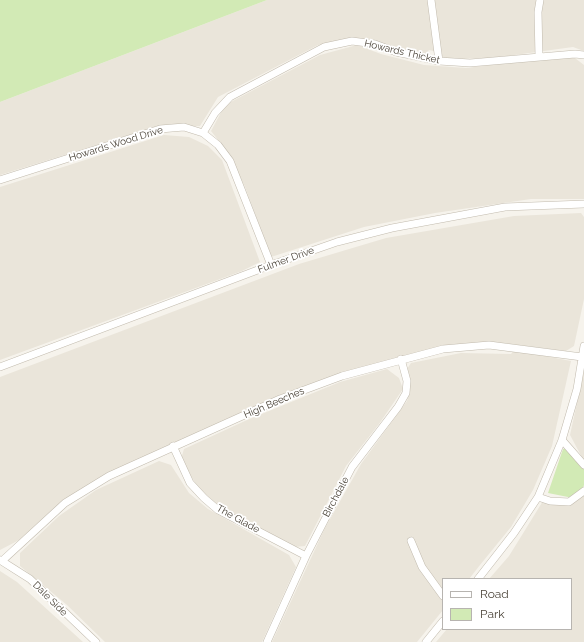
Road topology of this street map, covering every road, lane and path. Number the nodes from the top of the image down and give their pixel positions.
1 (431, 0) edge
2 (540, 0) edge
3 (584, 55) edge
4 (539, 57) junction
5 (439, 62) junction
6 (203, 133) junction
7 (0, 180) edge
8 (584, 204) edge
9 (271, 265) junction
10 (584, 346) edge
11 (582, 357) junction
12 (401, 359) junction
13 (0, 367) edge
14 (562, 440) junction
15 (173, 446) junction
16 (584, 465) edge
17 (584, 491) edge
18 (538, 497) junction
19 (411, 541) dead end
20 (306, 556) junction
21 (1, 560) edge
22 (479, 578) edge
23 (442, 595) edge
24 (442, 622) edge
25 (96, 642) edge
26 (267, 642) edge
27 (426, 642) edge

1 - 5 street
2 - 4 street
3 - 4 street, Howards Thicket
4 - 5 street, Howards Thicket
5 - 6 street, Howards Thicket
6 - 7 street, Howards Wood Drive
6 - 9 street, Howards Wood Drive
8 - 9 street, Fulmer Drive
9 - 13 street, Fulmer Drive
10 - 11 street
11 - 12 street, High Beeches
11 - 14 street
12 - 15 street, High Beeches
12 - 20 street, Birchdale
14 - 16 street
14 - 18 street
15 - 20 street, The Glade
15 - 21 street, High Beeches
17 - 18 street
18 - 22 street
19 - 23 street
20 - 26 street, Birchdale
21 - 25 street, Dale Side
24 - 27 street

